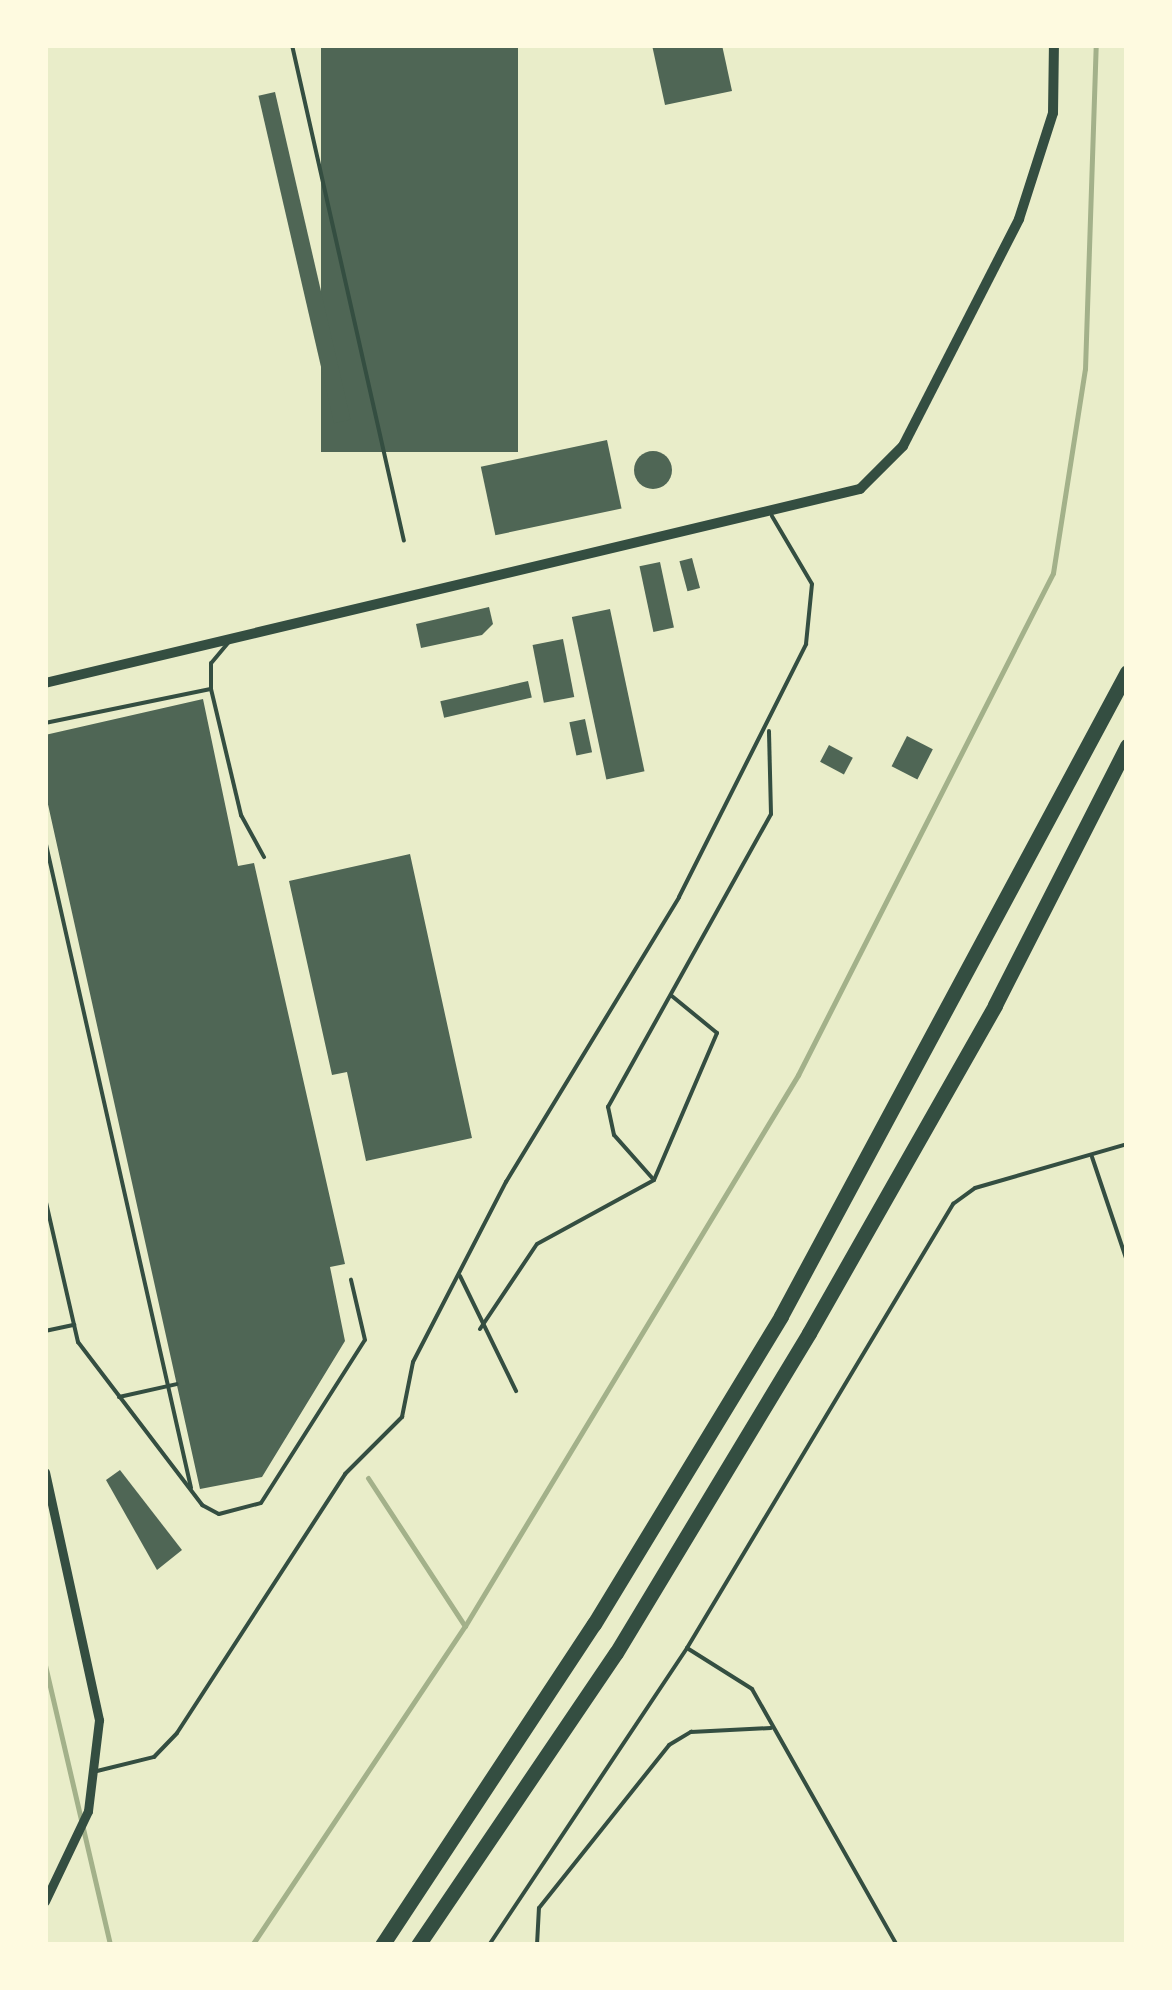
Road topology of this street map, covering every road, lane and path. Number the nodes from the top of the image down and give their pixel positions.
1 (292, 45) edge
2 (1054, 45) edge
3 (772, 516) junction
4 (404, 541) dead end
5 (228, 642) junction
6 (1127, 672) edge
7 (45, 683) edge
8 (211, 689) junction
9 (45, 724) edge
10 (768, 726) junction
11 (1127, 746) edge
12 (45, 840) edge
13 (264, 857) dead end
14 (672, 996) junction
15 (1127, 1144) edge
16 (1091, 1155) junction
17 (654, 1180) junction
18 (45, 1198) edge
19 (1127, 1261) edge
20 (460, 1276) junction
21 (352, 1280) dead end
22 (74, 1325) junction
23 (480, 1329) junction
24 (45, 1331) edge
25 (177, 1384) dead end
26 (168, 1386) junction
27 (516, 1391) dead end
28 (119, 1397) junction
29 (45, 1472) edge
30 (192, 1492) junction
31 (58, 1531) junction
32 (45, 1534) edge
33 (687, 1648) junction
34 (771, 1728) junction
35 (96, 1771) junction
36 (45, 1901) edge
37 (382, 1945) edge
38 (418, 1945) edge
39 (489, 1945) edge
40 (538, 1945) edge
41 (897, 1945) edge

1 - 4 lane
2 - 3 street
3 - 5 street
3 - 10 lane
5 - 7 street
5 - 8 lane
6 - 37 highway
8 - 9 lane
8 - 13 lane
10 - 14 lane
10 - 20 lane
11 - 38 highway
12 - 26 lane
14 - 17 lane
14 - 17 lane
15 - 16 path
16 - 19 path
16 - 33 path
17 - 23 lane
18 - 22 lane
20 - 23 lane
20 - 35 lane
21 - 30 lane
22 - 24 lane
22 - 28 lane
23 - 27 lane
25 - 26 lane
26 - 28 lane
26 - 30 lane
28 - 30 lane
29 - 31 street
31 - 32 lane
31 - 35 street
33 - 34 path
33 - 39 path
34 - 40 path
34 - 41 path
35 - 36 street

